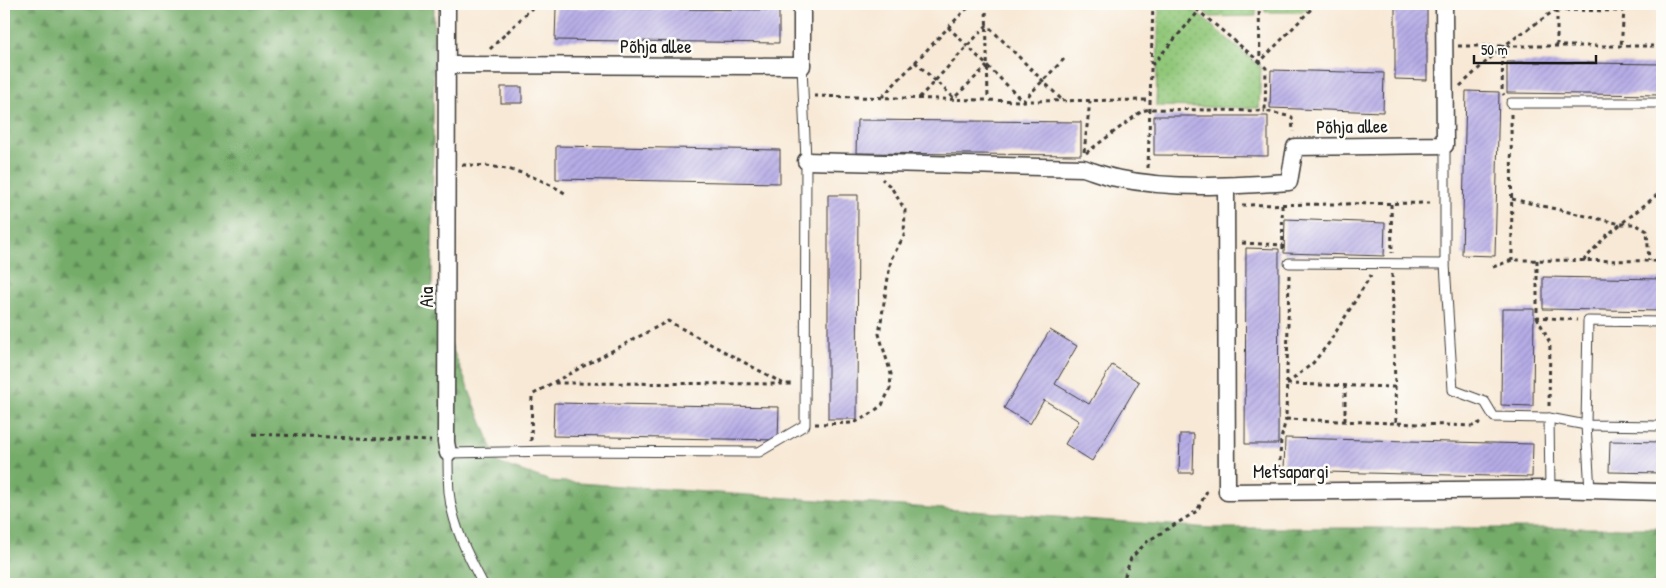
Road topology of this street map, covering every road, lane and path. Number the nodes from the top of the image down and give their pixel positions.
1 (447, 4) edge
2 (536, 4) edge
3 (802, 4) edge
4 (974, 4) edge
5 (986, 4) edge
6 (1153, 4) edge
7 (1190, 4) edge
8 (1260, 4) edge
9 (1316, 4) edge
10 (1444, 4) edge
11 (1557, 4) edge
12 (1564, 4) edge
13 (1557, 10) junction
14 (1199, 11) junction
15 (987, 25) junction
16 (948, 28) junction
17 (967, 46) junction
18 (1444, 46) junction
19 (1503, 46) junction
20 (1557, 46) junction
21 (1621, 46) junction
22 (1662, 46) edge
23 (1066, 58) dead end
24 (915, 62) junction
25 (1260, 62) junction
26 (447, 65) junction
27 (1152, 65) junction
28 (474, 66) junction
29 (802, 66) junction
30 (987, 66) junction
31 (935, 80) junction
32 (1043, 81) junction
33 (803, 96) junction
34 (882, 97) junction
35 (918, 98) junction
36 (954, 98) junction
37 (988, 99) junction
38 (1062, 100) junction
39 (1150, 100) junction
40 (1444, 100) junction
41 (1023, 101) junction
42 (1090, 101) junction
43 (1511, 103) junction
44 (1662, 103) edge
45 (1150, 109) junction
46 (1265, 111) junction
47 (1444, 145) junction
48 (1295, 147) junction
49 (806, 161) junction
50 (863, 162) junction
51 (446, 164) junction
52 (1147, 184) junction
53 (1226, 186) junction
54 (1662, 192) edge
55 (568, 195) dead end
56 (1512, 199) junction
57 (1445, 203) junction
58 (1282, 204) junction
59 (1391, 204) junction
60 (1226, 205) junction
61 (1621, 224) junction
62 (1227, 243) junction
63 (1283, 245) junction
64 (1512, 260) junction
65 (1537, 260) junction
66 (1583, 261) junction
67 (1649, 261) junction
68 (1662, 262) edge
69 (1289, 263) junction
70 (1389, 264) junction
71 (1445, 264) junction
72 (1493, 267) dead end
73 (1537, 317) junction
74 (1588, 321) junction
75 (1662, 322) edge
76 (552, 383) junction
77 (784, 384) junction
78 (805, 384) junction
79 (1286, 384) junction
80 (1345, 386) junction
81 (1395, 387) junction
82 (1494, 417) junction
83 (1549, 418) junction
84 (1286, 419) junction
85 (1345, 421) junction
86 (1396, 423) junction
87 (804, 425) junction
88 (1586, 425) junction
89 (1662, 426) edge
90 (253, 434) dead end
91 (447, 447) junction
92 (531, 451) junction
93 (1550, 489) junction
94 (1207, 491) dead end
95 (1590, 491) junction
96 (1278, 492) junction
97 (1662, 492) edge
98 (483, 584) edge
99 (1122, 584) edge

1 - 26 street, Aia
2 - 28 path
3 - 29 street
4 - 16 path
5 - 15 path
6 - 27 path
7 - 14 path
8 - 25 path
9 - 25 path
10 - 18 street
11 - 13 path
12 - 13 path
13 - 19 path
13 - 20 path
13 - 21 path
14 - 25 path
14 - 27 path
15 - 17 path
15 - 30 path
15 - 32 path
16 - 17 path
16 - 24 path
17 - 30 path
17 - 31 path
18 - 19 path
18 - 40 street
19 - 20 path
19 - 40 path
19 - 43 path
20 - 21 path
21 - 22 path
23 - 32 path
24 - 31 path
24 - 34 path
25 - 46 path
26 - 28 street, Põhja allee
26 - 51 street, Aia
27 - 39 path
28 - 29 street, Põhja allee
29 - 33 lane
30 - 36 path
30 - 37 path
30 - 41 path
31 - 35 path
31 - 36 path
32 - 38 path
32 - 41 path
33 - 34 path
33 - 49 lane
34 - 35 path
35 - 36 path
36 - 37 path
37 - 41 path
38 - 41 path
38 - 42 path
39 - 42 path
39 - 45 path
40 - 47 street
42 - 45 path
43 - 44 lane
43 - 56 path
45 - 46 path
45 - 52 path
46 - 48 path
47 - 48 street, Põhja allee
47 - 57 lane
48 - 53 street, Põhja allee
49 - 50 street, Põhja allee
49 - 78 lane
50 - 52 street, Põhja allee
50 - 87 path
51 - 55 path
51 - 91 street, Aia
52 - 53 street, Põhja allee
53 - 60 street, Metsapargi
54 - 61 path
56 - 61 path
56 - 64 path
57 - 59 path
57 - 71 lane
58 - 59 path
58 - 60 path
58 - 63 path
59 - 70 path
60 - 62 street, Metsapargi
61 - 66 path
61 - 67 path
62 - 63 path
62 - 96 street, Metsapargi
63 - 69 path
64 - 65 path
64 - 72 path
65 - 66 path
65 - 73 path
66 - 67 path
67 - 68 path
69 - 70 lane
69 - 79 path
70 - 71 lane
70 - 79 path
70 - 81 path
71 - 82 lane
73 - 74 path
73 - 83 path
74 - 75 lane
74 - 88 lane
76 - 77 path
76 - 77 path
76 - 92 path
77 - 78 path
78 - 87 lane
79 - 80 path
79 - 84 path
80 - 81 path
80 - 85 path
81 - 86 path
82 - 83 lane
82 - 86 path
83 - 88 lane
83 - 93 lane
84 - 85 path
84 - 96 path
85 - 86 path
87 - 92 lane
88 - 89 lane
88 - 95 lane
90 - 91 path
91 - 92 lane
91 - 98 lane, Aia
93 - 95 street, Metsapargi
93 - 96 street, Metsapargi
94 - 99 path
95 - 97 street, Metsapargi

